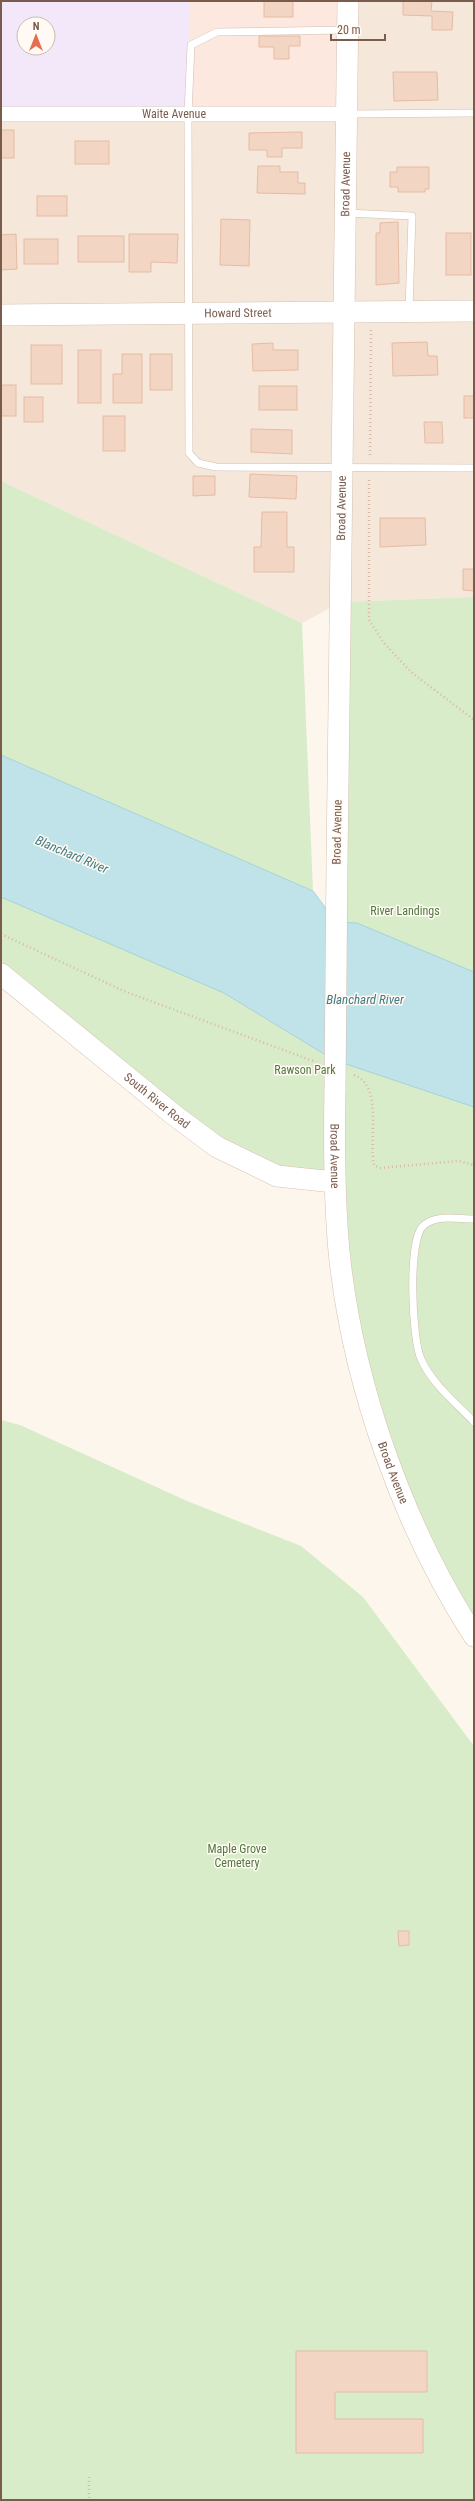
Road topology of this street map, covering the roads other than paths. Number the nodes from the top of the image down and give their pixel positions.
1 (348, 1) edge
2 (348, 30) junction
3 (474, 113) edge
4 (1, 114) edge
5 (188, 114) junction
6 (347, 114) junction
7 (346, 212) junction
8 (474, 311) edge
9 (345, 312) junction
10 (409, 312) junction
11 (191, 314) junction
12 (1, 315) edge
13 (343, 467) junction
14 (474, 468) edge
15 (1, 974) edge
16 (334, 1182) junction
17 (474, 1219) edge
18 (474, 1422) edge
19 (474, 1636) edge

1 - 2 main road, Broad Avenue
2 - 5 lane
2 - 6 main road, Broad Avenue
3 - 6 lane
4 - 5 street, Waite Avenue
5 - 6 street, Waite Avenue
5 - 11 lane
6 - 7 main road, Broad Avenue
7 - 9 main road, Broad Avenue
7 - 10 lane
8 - 10 main road, Howard Street
9 - 10 main road, Howard Street
9 - 11 main road, Howard Street
9 - 13 main road, Broad Avenue
11 - 12 main road, Howard Street
11 - 13 lane
13 - 14 lane
13 - 16 main road, Broad Avenue, bridge
15 - 16 main road, South River Road
16 - 19 main road, Broad Avenue
17 - 18 lane

